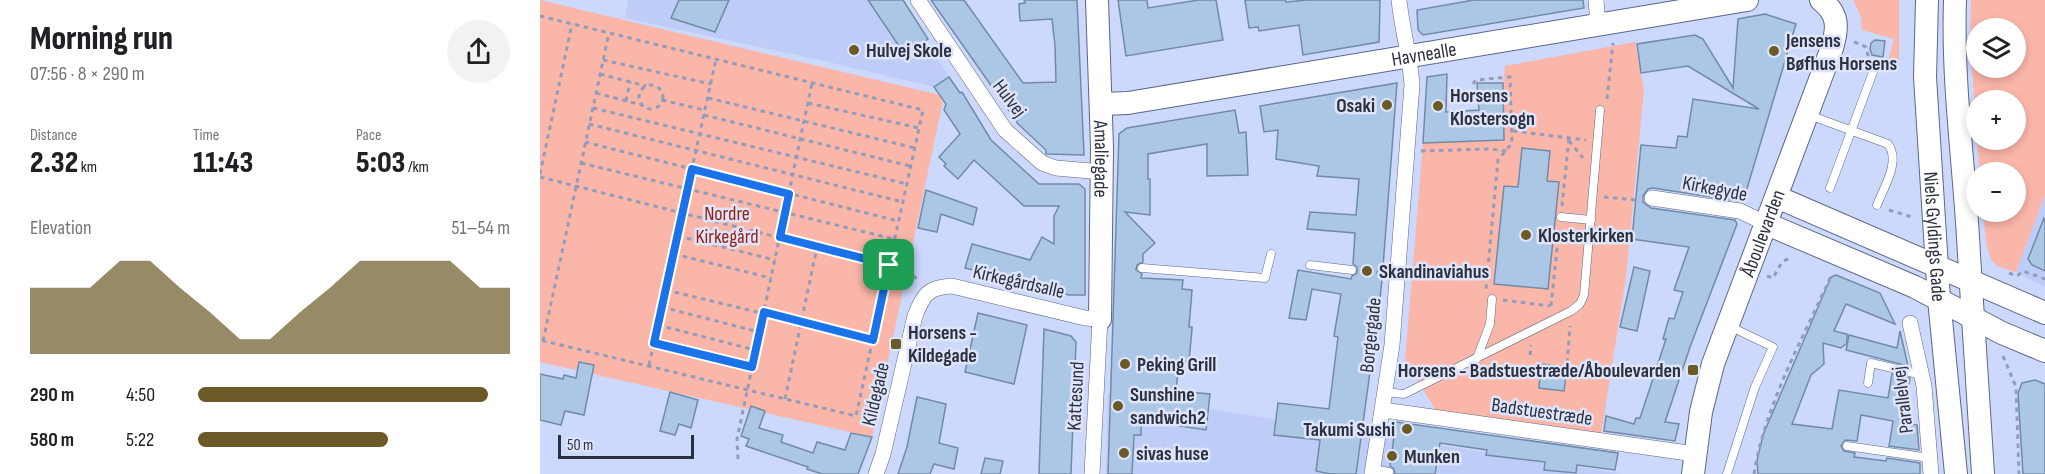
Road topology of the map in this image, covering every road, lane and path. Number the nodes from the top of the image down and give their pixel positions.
1 (918, 0) edge
2 (1096, 0) edge
3 (1399, 0) edge
4 (1596, 0) edge
5 (1747, 0) edge
6 (1821, 0) edge
7 (1927, 0) edge
8 (1955, 0) edge
9 (540, 16) edge
10 (1606, 22) junction
11 (573, 24) junction
12 (609, 33) junction
13 (1836, 34) junction
14 (1410, 57) junction
15 (716, 59) junction
16 (603, 60) junction
17 (1873, 72) joint
18 (600, 74) junction
19 (630, 82) junction
20 (812, 83) junction
21 (711, 84) junction
22 (1473, 84) dead end
23 (646, 86) junction
24 (596, 93) junction
25 (708, 98) junction
26 (662, 100) junction
27 (626, 101) junction
28 (808, 104) junction
29 (1101, 104) junction
30 (643, 106) junction
31 (593, 108) junction
32 (705, 110) junction
33 (1600, 110) joint
34 (1808, 114) junction
35 (704, 115) junction
36 (804, 121) junction
37 (589, 124) junction
38 (919, 128) junction
39 (1851, 130) junction
40 (1513, 131) junction
41 (700, 134) junction
42 (800, 139) junction
43 (1598, 141) junction
44 (585, 142) junction
45 (915, 148) junction
46 (696, 151) junction
47 (1507, 151) junction
48 (1407, 152) junction
49 (796, 158) junction
50 (581, 163) junction
51 (910, 166) junction
52 (692, 169) junction
53 (1102, 172) junction
54 (540, 175) edge
55 (793, 175) junction
56 (907, 184) junction
57 (576, 186) junction
58 (1830, 188) dead end
59 (688, 189) junction
60 (789, 194) junction
61 (1594, 195) junction
62 (1777, 197) junction
63 (1652, 198) dead end
64 (1634, 200) dead end
65 (903, 202) junction
66 (1876, 205) joint
67 (785, 212) junction
68 (683, 213) junction
69 (1561, 217) dead end
70 (1591, 220) junction
71 (898, 222) junction
72 (1767, 224) junction
73 (1912, 224) dead end
74 (678, 236) junction
75 (780, 237) junction
76 (895, 239) junction
77 (817, 247) junction
78 (674, 254) junction
79 (1271, 254) dead end
80 (1799, 257) dead end
81 (775, 260) junction
82 (889, 265) junction
83 (1310, 265) dead end
84 (1937, 266) junction
85 (1142, 268) dead end
86 (1749, 269) junction
87 (1352, 270) dead end
88 (1834, 270) dead end
89 (1393, 271) junction
90 (1488, 273) junction
91 (771, 278) junction
92 (2045, 279) edge
93 (1970, 280) junction
94 (666, 290) junction
95 (930, 291) junction
96 (2001, 293) junction
97 (1491, 299) junction
98 (1939, 299) junction
99 (662, 307) junction
100 (1571, 311) junction
101 (764, 312) junction
102 (2045, 313) edge
103 (1972, 316) junction
104 (1100, 319) junction
105 (802, 322) junction
106 (1910, 323) dead end
107 (658, 325) junction
108 (1727, 326) junction
109 (759, 332) junction
110 (2002, 333) junction
111 (542, 340) edge
112 (873, 340) junction
113 (654, 343) junction
114 (755, 350) junction
115 (2045, 351) edge
116 (1477, 358) junction
117 (1567, 363) dead end
118 (649, 366) junction
119 (752, 367) junction
120 (1922, 375) junction
121 (1868, 383) dead end
122 (747, 390) junction
123 (1385, 392) junction
124 (785, 399) junction
125 (1383, 410) junction
126 (1847, 446) dead end
127 (1930, 458) junction
128 (738, 459) dead end
129 (1694, 464) edge
130 (1389, 471) dead end
131 (1373, 472) edge
132 (876, 474) edge
133 (1092, 474) edge
134 (1727, 474) edge
135 (1754, 474) edge
136 (1931, 474) edge
137 (1956, 474) edge
138 (1983, 474) edge
139 (2019, 474) edge

1 - 53 street, Hulvej
2 - 29 street, Amaliegade
3 - 14 street, Borgergade
4 - 10 street
5 - 10 street, Havnealle
6 - 13 street
7 - 84 street, Niels Gyldings Gade
8 - 93 street, Niels Gyldings Gade
9 - 11 path
10 - 14 street, Havnealle
10 - 33 path
11 - 12 path
11 - 54 path
12 - 15 path
12 - 16 path
13 - 17 path
13 - 34 street, Åboulevarden
14 - 29 street, Havnealle
14 - 48 street, Borgergade
15 - 20 path
15 - 21 path
16 - 18 path
16 - 21 path
17 - 39 lane
18 - 19 path
18 - 24 path
19 - 23 path
19 - 27 path
20 - 28 path
20 - 38 path
21 - 25 path
22 - 40 path
23 - 26 path
23 - 30 path
24 - 27 path
24 - 31 path
25 - 32 path
25 - 36 path
26 - 30 path
26 - 32 path
27 - 30 path
28 - 36 path
28 - 38 path
29 - 53 street, Amaliegade
31 - 37 path
31 - 41 path
32 - 35 path
33 - 43 lane
34 - 39 lane
34 - 62 street, Åboulevarden
35 - 41 path
35 - 42 path
36 - 42 path
36 - 45 path
37 - 44 path
37 - 46 path
38 - 45 path
39 - 58 lane
39 - 66 lane
40 - 43 path
40 - 47 path
41 - 46 path
41 - 49 path
42 - 49 path
42 - 51 path
43 - 61 lane
44 - 50 path
44 - 52 path
45 - 51 path
46 - 52 path
46 - 55 path
47 - 48 path
47 - 90 path
48 - 89 street, Borgergade
49 - 55 path
49 - 56 path
50 - 57 path
50 - 59 path
51 - 56 path
52 - 59 path
52 - 60 path
53 - 104 street, Amaliegade
54 - 57 path
55 - 60 path
55 - 65 path
56 - 65 path
57 - 68 path
57 - 111 path
59 - 67 path
59 - 68 path
60 - 67 path
60 - 71 path
61 - 64 path
61 - 70 lane
62 - 72 street, Åboulevarden
62 - 84 street
63 - 72 street, Kirkegyde
65 - 71 path
66 - 73 path
67 - 75 path
67 - 76 path
68 - 74 path
68 - 75 path
69 - 70 lane
70 - 100 lane
71 - 76 path
72 - 86 street, Åboulevarden
72 - 98 street
74 - 78 path
74 - 81 path
75 - 77 path
75 - 81 path
76 - 82 path
77 - 82 path
77 - 105 path
78 - 91 path
78 - 94 path
79 - 85 lane
80 - 86 path
81 - 91 path
82 - 95 path
82 - 112 path
83 - 87 lane
84 - 93 street
84 - 98 street, Niels Gyldings Gade
86 - 108 street, Åboulevarden
88 - 135 path
89 - 90 path
89 - 123 street, Borgergade
90 - 97 path
91 - 101 path
92 - 96 path
93 - 96 street
93 - 103 street, Niels Gyldings Gade
94 - 99 path
94 - 101 path
95 - 104 street, Kirkegårdsalle
95 - 132 street, Kildegade
96 - 102 street
97 - 100 path
97 - 116 lane
98 - 103 street
98 - 137 street, Niels Gyldings Gade
99 - 107 path
99 - 109 path
100 - 116 lane
100 - 117 path
101 - 105 path
101 - 109 path
103 - 110 street
103 - 138 street, Niels Gyldings Gade
104 - 133 street, Kattesund
105 - 112 path
105 - 124 path
106 - 120 street, Parallelvej
107 - 113 path
107 - 114 path
108 - 129 street, Åboulevarden
108 - 134 lane
109 - 114 path
110 - 115 street
110 - 139 path
111 - 118 path
112 - 124 path
113 - 118 path
113 - 119 path
114 - 119 path
116 - 123 lane
118 - 122 path
119 - 122 path
120 - 121 lane
120 - 127 street, Parallelvej
122 - 124 path
122 - 128 path
123 - 125 street, Borgergade
125 - 129 street, Badstuestræde
125 - 131 street, Borgergade
126 - 127 lane
127 - 136 street, Parallelvej
130 - 131 lane

